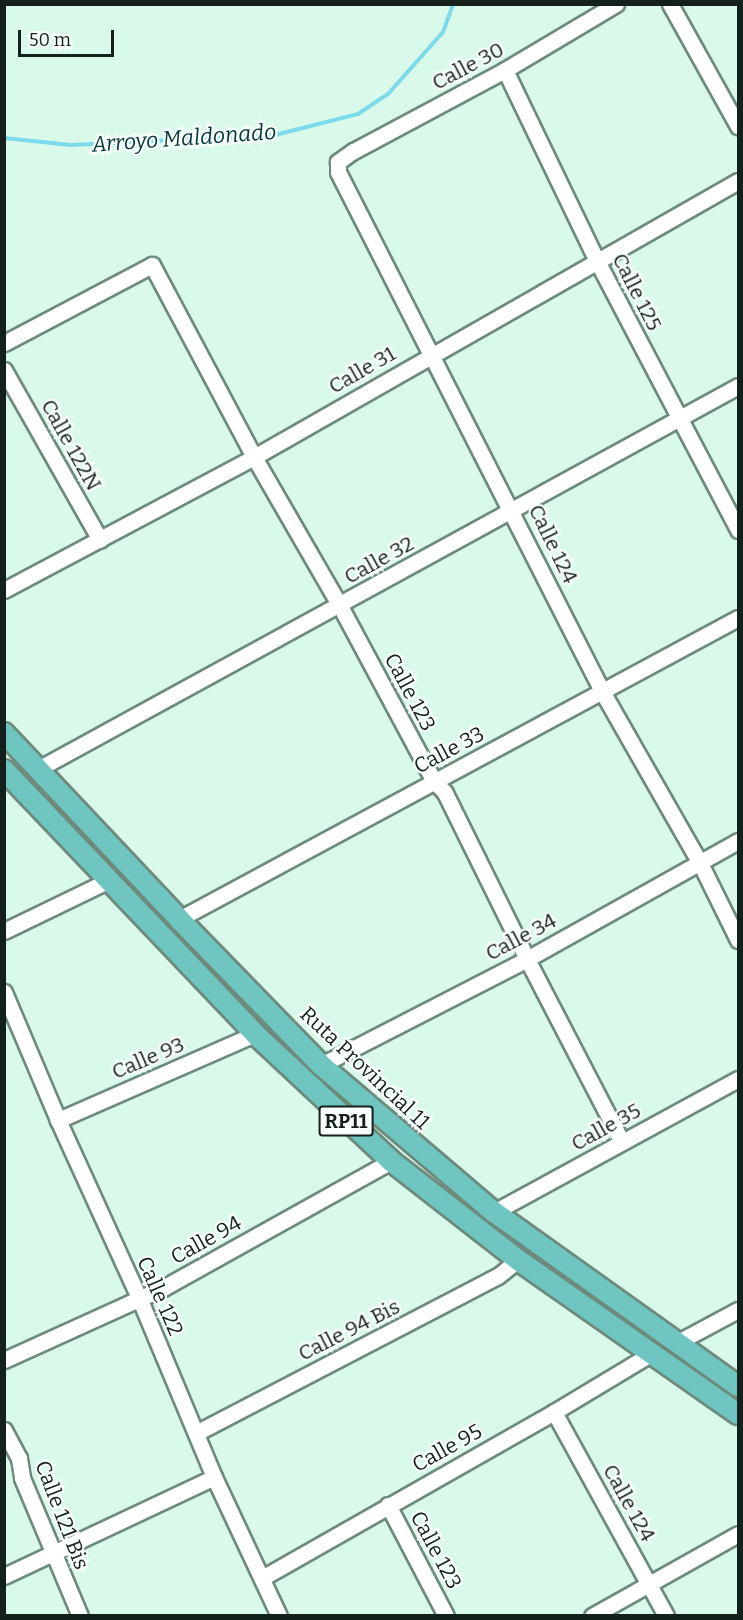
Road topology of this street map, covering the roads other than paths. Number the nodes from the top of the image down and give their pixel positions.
1 (616, 4) edge
2 (670, 4) edge
3 (506, 70) junction
4 (738, 126) edge
5 (338, 162) joint
6 (738, 181) edge
7 (597, 261) junction
8 (4, 343) edge
9 (430, 355) junction
10 (4, 370) edge
11 (738, 386) edge
12 (678, 419) junction
13 (254, 457) junction
14 (513, 511) junction
15 (738, 530) edge
16 (100, 540) junction
17 (4, 590) edge
18 (340, 606) junction
19 (738, 618) edge
20 (603, 693) junction
21 (4, 733) edge
22 (38, 769) junction
23 (4, 770) edge
24 (434, 781) junction
25 (738, 841) edge
26 (700, 863) junction
27 (109, 880) junction
28 (178, 919) junction
29 (4, 931) edge
30 (738, 940) edge
31 (526, 959) junction
32 (4, 992) edge
33 (255, 1034) junction
34 (321, 1065) junction
35 (738, 1078) edge
36 (58, 1120) junction
37 (622, 1142) junction
38 (391, 1161) junction
39 (494, 1212) junction
40 (518, 1260) junction
41 (140, 1300) junction
42 (738, 1310) edge
43 (678, 1342) junction
44 (652, 1353) junction
45 (4, 1360) edge
46 (738, 1386) edge
47 (554, 1412) junction
48 (738, 1414) edge
49 (4, 1430) edge
50 (196, 1433) junction
51 (214, 1478) junction
52 (388, 1505) junction
53 (738, 1534) edge
54 (53, 1553) junction
55 (4, 1575) edge
56 (262, 1578) junction
57 (650, 1584) junction
58 (80, 1616) edge
59 (279, 1616) edge
60 (446, 1616) edge
61 (592, 1616) edge
62 (666, 1616) edge

1 - 3 street, Calle 30
2 - 4 street
3 - 5 street, Calle 30
3 - 7 street, Calle 125
5 - 9 street, Calle 124
6 - 7 street, Calle 31
7 - 9 street, Calle 31
7 - 12 street, Calle 125
8 - 13 street, Calle 123
9 - 13 street, Calle 31
9 - 14 street, Calle 124
10 - 16 street, Calle 122N
11 - 12 street, Calle 32
12 - 14 street, Calle 32
12 - 15 street, Calle 125
13 - 16 street, Calle 31
13 - 18 street, Calle 123
14 - 18 street, Calle 32
14 - 20 street, Calle 124
16 - 17 street, Calle 31
18 - 22 street, Calle 32
18 - 24 street, Calle 123
19 - 20 street, Calle 33
20 - 24 street, Calle 33
20 - 26 street, Calle 124
21 - 22 main road, Ruta Provincial 11 / RP11
22 - 28 main road, Ruta Provincial 11 / RP11
23 - 27 main road, RP11
24 - 28 street, Calle 33
24 - 31 street, Calle 123
25 - 26 street, Calle 34
26 - 30 street, Calle 124
26 - 31 street, Calle 34
27 - 29 street
27 - 33 main road, RP11
28 - 34 main road, Ruta Provincial 11 / RP11
31 - 34 street, Calle 34
31 - 37 street, Calle 123
32 - 36 street, Calle 122
33 - 36 street, Calle 93
33 - 38 main road, RP11
34 - 39 main road, Ruta Provincial 11 / RP11
35 - 37 street, Calle 35
36 - 41 street, Calle 122
37 - 39 street, Calle 35
38 - 40 main road, RP11
38 - 41 street, Calle 94
39 - 43 main road, Ruta Provincial 11 / RP11
40 - 44 main road, RP11
40 - 50 street, Calle 94 Bis
41 - 45 street, Calle 94
41 - 50 street, Calle 122
42 - 43 street
43 - 46 main road, Ruta Provincial 11 / RP11
44 - 47 street, Calle 95
44 - 48 main road, RP11
47 - 52 street, Calle 95
47 - 57 street, Calle 124
49 - 54 street, Calle 121 Bis
50 - 51 street, Calle 122
51 - 54 street
51 - 56 street, Calle 122
52 - 56 street, Calle 95
52 - 60 street, Calle 123
53 - 57 street
54 - 55 street
54 - 58 street, Calle 121 Bis
56 - 59 street, Calle 122
57 - 61 street
57 - 62 street, Calle 124

